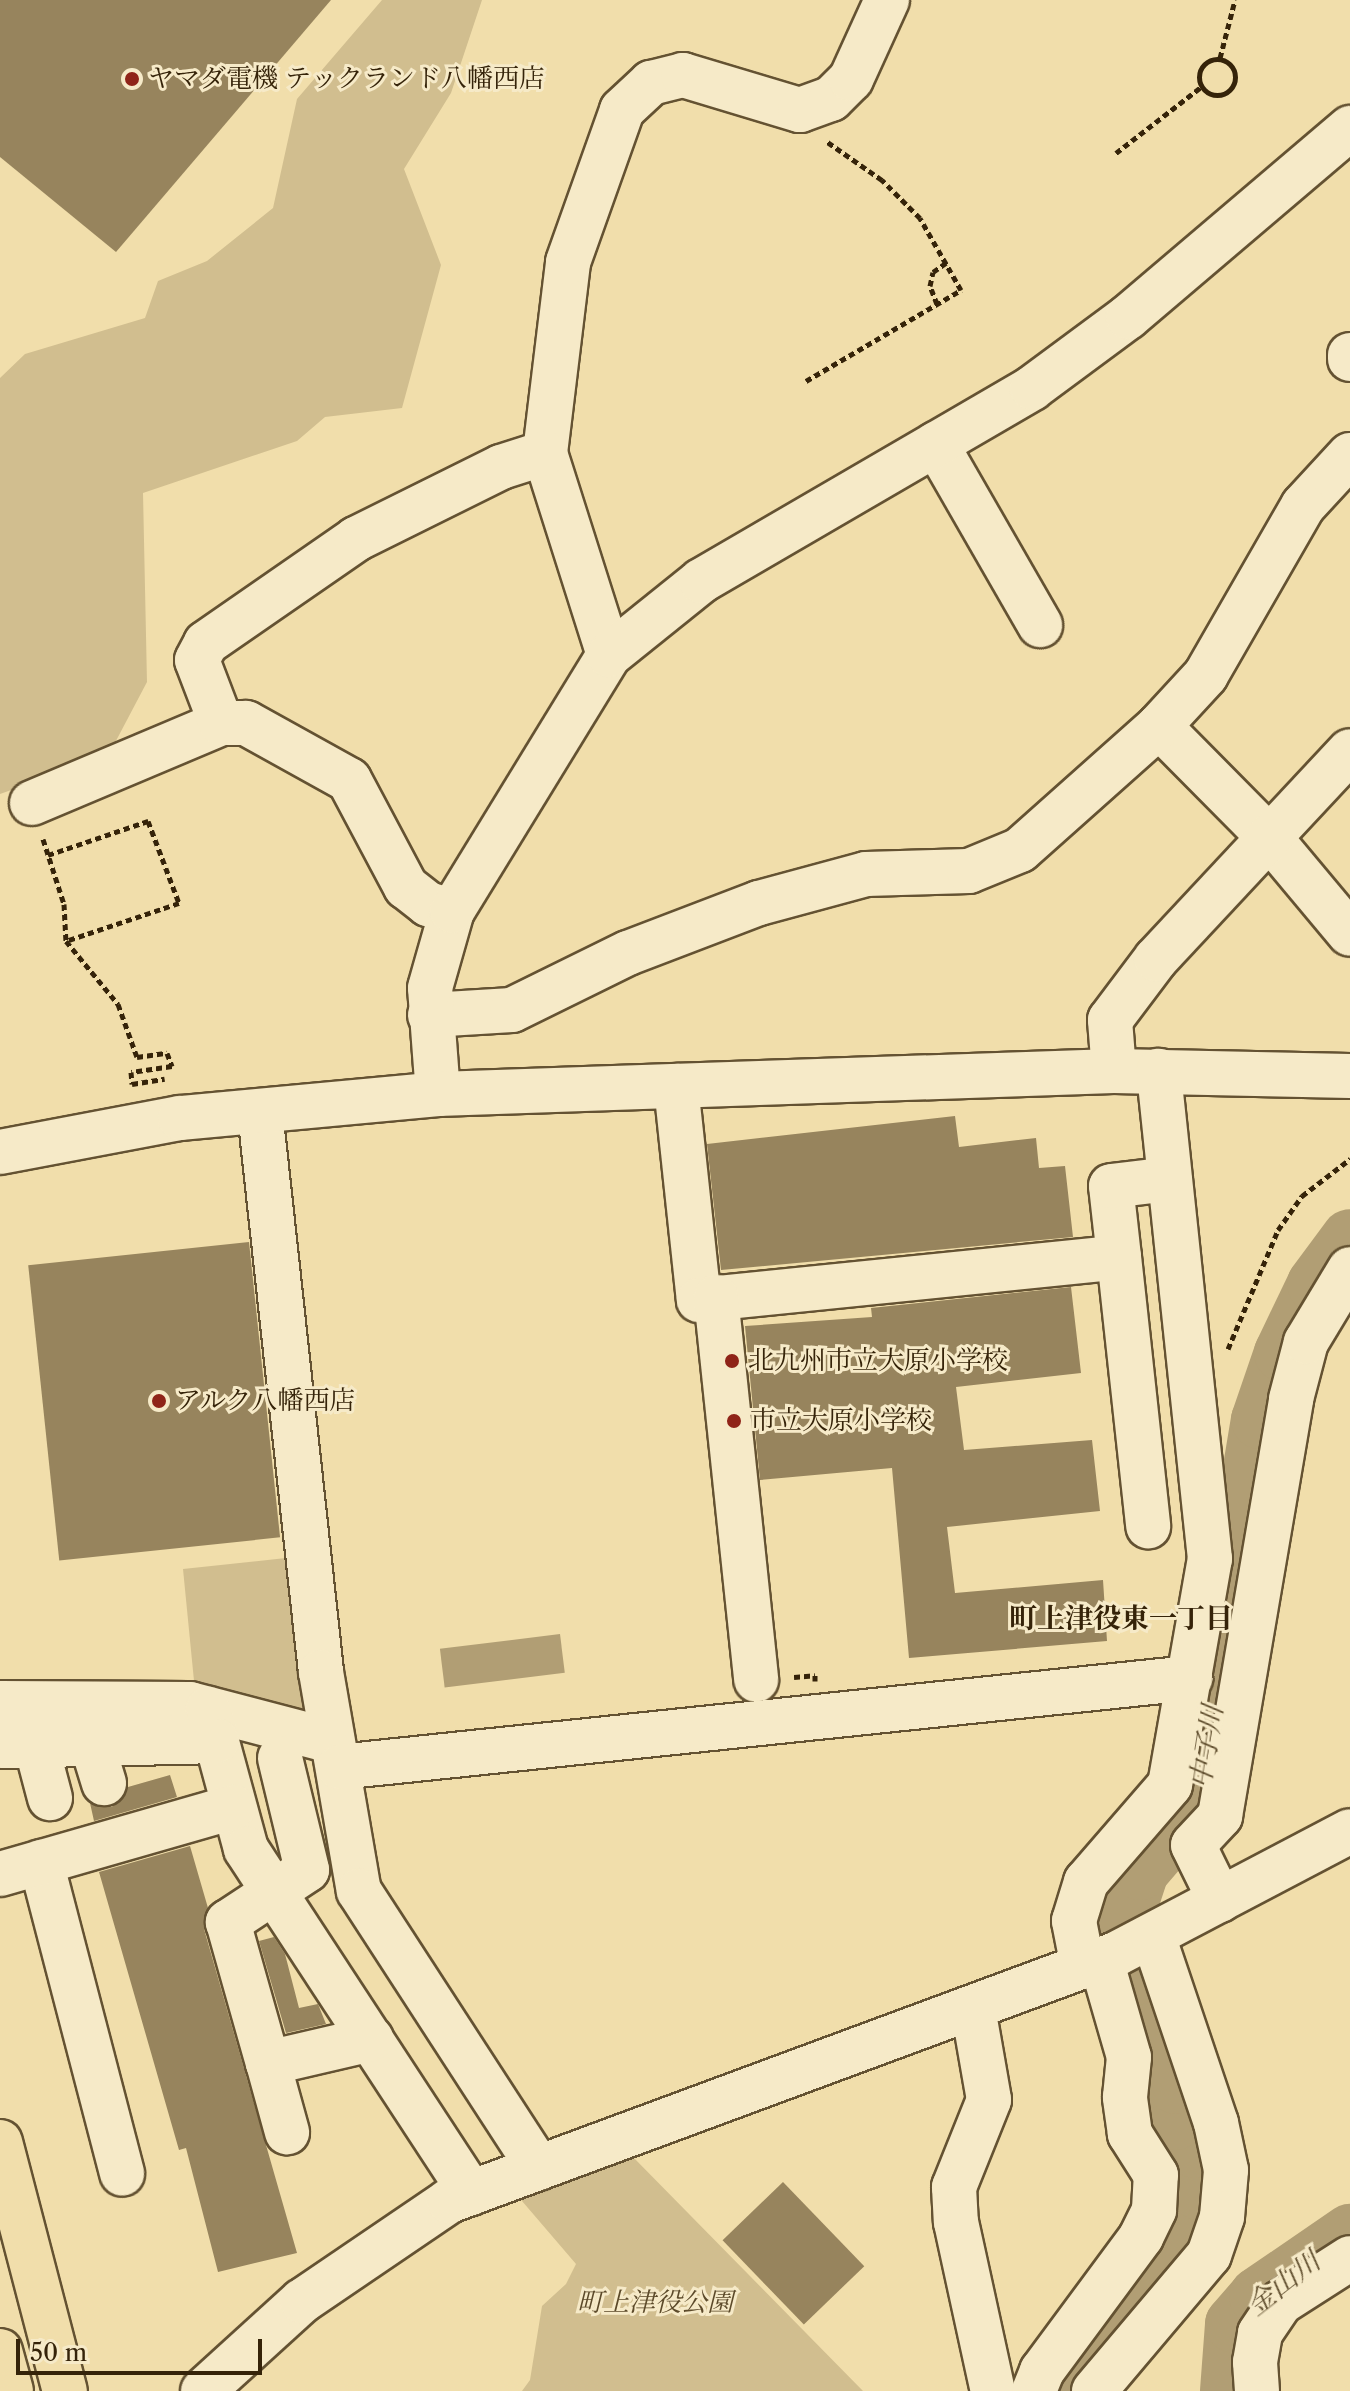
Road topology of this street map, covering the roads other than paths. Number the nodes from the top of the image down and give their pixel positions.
1 (887, 0) edge
2 (1350, 128) edge
3 (936, 444) junction
4 (545, 453) junction
5 (1350, 455) edge
6 (1040, 625) dead end
7 (609, 655) junction
8 (221, 723) junction
9 (1159, 726) junction
10 (1350, 751) edge
11 (32, 803) road end
12 (1269, 837) junction
13 (452, 911) junction
14 (1350, 934) edge
15 (430, 1015) junction
16 (1114, 1071) junction
17 (1159, 1071) junction
18 (1350, 1076) edge
19 (676, 1086) junction
20 (438, 1094) junction
21 (260, 1112) junction
22 (0, 1152) edge
23 (1170, 1179) junction
24 (1119, 1257) junction
25 (1350, 1269) edge
26 (716, 1297) junction
27 (1148, 1526) dead end
28 (1211, 1559) junction
29 (1260, 1565) junction
30 (1190, 1678) junction
31 (756, 1680) dead end
32 (0, 1703) edge
33 (213, 1725) junction
34 (18, 1746) edge
35 (335, 1754) junction
36 (280, 1758) dead end
37 (50, 1798) dead end
38 (234, 1807) junction
39 (1350, 1831) edge
40 (20, 1868) edge
41 (274, 1892) junction
42 (1220, 1900) junction
43 (1119, 1951) junction
44 (973, 2008) junction
45 (371, 2039) junction
46 (268, 2063) junction
47 (287, 2132) dead end
48 (0, 2142) edge
49 (539, 2168) junction
50 (122, 2174) dead end
51 (471, 2193) junction
52 (1350, 2258) edge
53 (0, 2351) edge
54 (11, 2391) edge
55 (65, 2391) edge
56 (203, 2391) edge
57 (993, 2391) edge
58 (1034, 2391) edge
59 (1094, 2391) edge
60 (1257, 2391) edge

1 - 4 street
2 - 3 street
3 - 6 street
3 - 7 street
4 - 7 street
4 - 8 street
5 - 9 street
7 - 13 street
8 - 11 street
8 - 13 street
9 - 12 street
9 - 15 street
10 - 12 street
12 - 14 street
12 - 16 street
13 - 15 street
15 - 20 street
16 - 17 street
16 - 19 street
17 - 18 street
17 - 23 street
19 - 20 street
19 - 26 street
20 - 21 street
21 - 22 street
21 - 35 street
23 - 24 street
23 - 28 street
24 - 26 street
24 - 27 street
25 - 29 street
26 - 31 street
28 - 29 street
28 - 30 street
29 - 42 street
30 - 35 street
30 - 43 street
32 - 33 street
33 - 34 street
33 - 35 street
33 - 38 street
34 - 37 street
35 - 49 street
36 - 41 street
38 - 40 street
38 - 41 street
39 - 42 street
40 - 50 street
41 - 45 street
41 - 46 street
42 - 43 street
43 - 44 street
43 - 58 street
43 - 59 street
44 - 49 street
44 - 57 street
45 - 46 street
45 - 51 street
46 - 47 street
48 - 55 highway
49 - 51 street
51 - 56 street
52 - 60 street
53 - 54 highway

